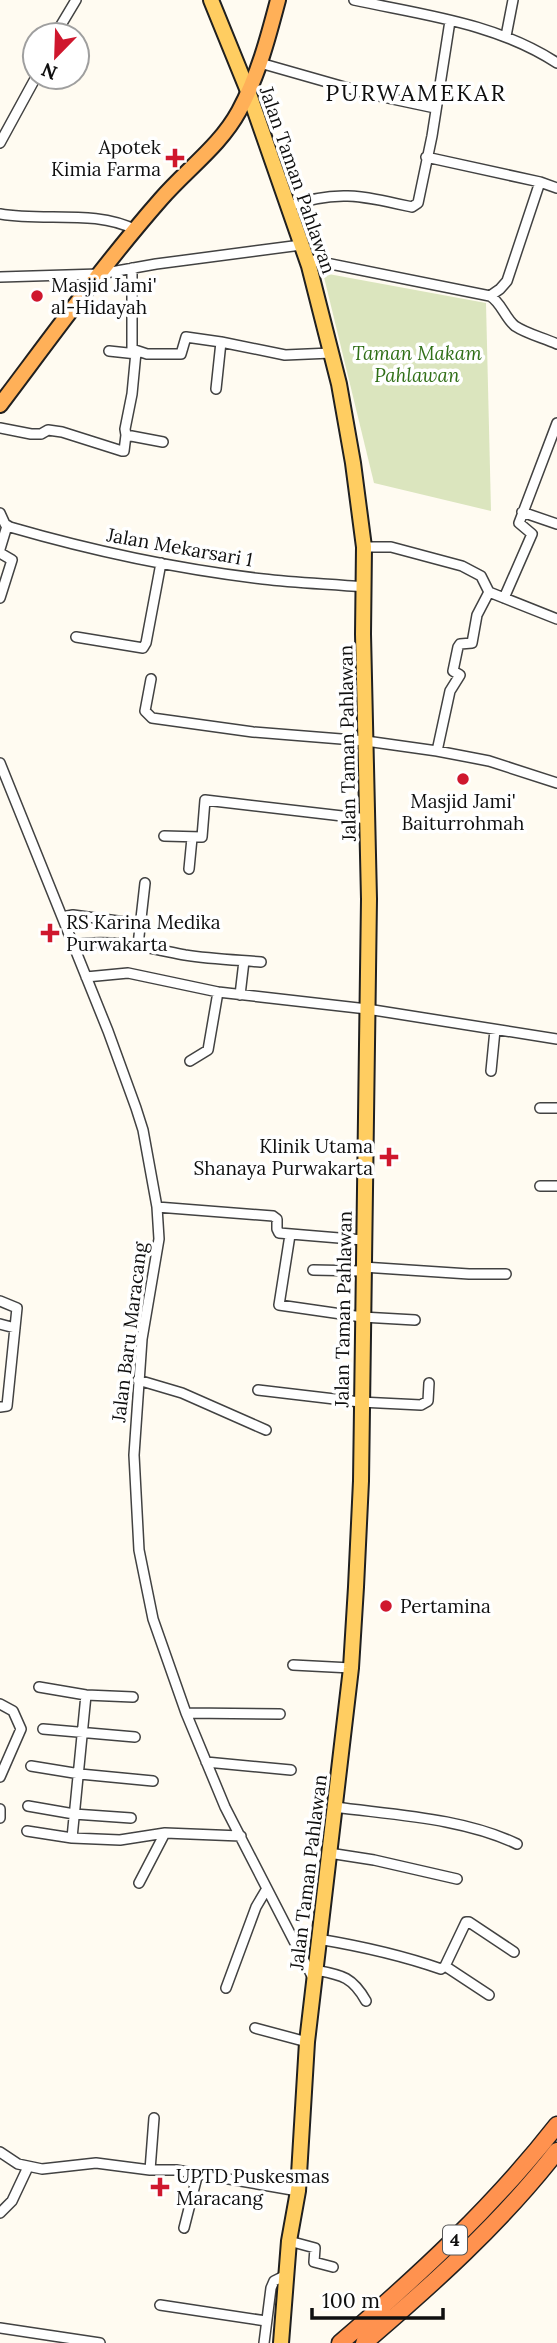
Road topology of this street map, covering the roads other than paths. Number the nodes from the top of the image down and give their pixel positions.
1 (76, 0) edge
2 (211, 0) edge
3 (278, 0) edge
4 (354, 0) edge
5 (513, 0) edge
6 (63, 21) edge
7 (450, 21) junction
8 (506, 36) junction
9 (260, 63) junction
10 (557, 63) edge
11 (248, 90) junction
12 (28, 91) edge
13 (435, 108) junction
14 (0, 143) edge
15 (426, 158) junction
16 (540, 182) junction
17 (557, 188) edge
18 (287, 207) junction
19 (0, 214) edge
20 (136, 230) junction
21 (304, 252) junction
22 (132, 268) junction
23 (100, 274) junction
24 (0, 277) edge
25 (490, 296) junction
26 (221, 342) junction
27 (557, 344) edge
28 (109, 351) dead end
29 (137, 353) junction
30 (331, 353) junction
31 (216, 389) dead end
32 (0, 405) edge
33 (557, 423) edge
34 (0, 428) edge
35 (126, 435) junction
36 (163, 442) dead end
37 (522, 512) junction
38 (0, 513) edge
39 (557, 524) edge
40 (7, 526) junction
41 (364, 547) junction
42 (0, 551) edge
43 (161, 563) junction
44 (364, 586) junction
45 (489, 592) junction
46 (0, 598) edge
47 (505, 598) junction
48 (557, 619) edge
49 (76, 637) dead end
50 (150, 679) dead end
51 (366, 741) junction
52 (437, 751) junction
53 (0, 764) edge
54 (557, 783) edge
55 (368, 819) junction
56 (164, 836) dead end
57 (192, 838) junction
58 (189, 869) dead end
59 (145, 883) dead end
60 (62, 917) junction
61 (140, 924) junction
62 (73, 945) junction
63 (138, 945) junction
64 (244, 961) junction
65 (261, 962) dead end
66 (86, 977) junction
67 (218, 992) junction
68 (240, 995) junction
69 (367, 1009) junction
70 (495, 1030) junction
71 (557, 1039) edge
72 (190, 1061) dead end
73 (491, 1071) dead end
74 (540, 1108) dead end
75 (557, 1108) edge
76 (540, 1186) dead end
77 (557, 1186) edge
78 (157, 1207) junction
79 (290, 1235) junction
80 (363, 1240) junction
81 (363, 1269) junction
82 (313, 1270) dead end
83 (506, 1274) dead end
84 (0, 1301) edge
85 (362, 1317) junction
86 (415, 1320) dead end
87 (0, 1324) edge
88 (15, 1328) junction
89 (0, 1367) edge
90 (11, 1370) junction
91 (138, 1380) junction
92 (429, 1383) dead end
93 (258, 1390) dead end
94 (360, 1402) junction
95 (0, 1408) edge
96 (266, 1430) dead end
97 (293, 1665) dead end
98 (351, 1668) junction
99 (39, 1687) dead end
100 (86, 1695) junction
101 (133, 1698) dead end
102 (0, 1704) edge
103 (186, 1713) junction
104 (280, 1714) dead end
105 (43, 1729) dead end
106 (84, 1734) junction
107 (135, 1737) dead end
108 (206, 1762) junction
109 (31, 1766) dead end
110 (291, 1770) dead end
111 (80, 1774) junction
112 (0, 1777) edge
113 (153, 1781) dead end
114 (27, 1806) dead end
115 (335, 1807) junction
116 (0, 1809) edge
117 (75, 1814) junction
118 (0, 1818) edge
119 (131, 1818) dead end
120 (27, 1831) dead end
121 (165, 1833) junction
122 (240, 1836) junction
123 (72, 1838) junction
124 (517, 1844) dead end
125 (329, 1853) junction
126 (457, 1879) dead end
127 (139, 1883) dead end
128 (266, 1890) junction
129 (318, 1945) junction
130 (299, 1952) junction
131 (514, 1952) dead end
132 (445, 1966) junction
133 (314, 1975) junction
134 (226, 1988) dead end
135 (489, 1995) dead end
136 (366, 2001) dead end
137 (255, 2028) dead end
138 (307, 2042) junction
139 (154, 2118) dead end
140 (557, 2125) edge
141 (557, 2151) edge
142 (0, 2152) edge
143 (28, 2167) junction
144 (150, 2169) junction
145 (198, 2173) junction
146 (298, 2191) junction
147 (0, 2213) edge
148 (184, 2228) dead end
149 (289, 2241) junction
150 (333, 2267) dead end
151 (286, 2275) junction
152 (160, 2305) dead end
153 (266, 2321) junction
154 (0, 2328) edge
155 (100, 2343) edge
156 (264, 2343) edge
157 (281, 2343) edge
158 (340, 2343) edge
159 (364, 2343) edge

1 - 6 street
2 - 11 main road, Jalan Taman Pahlawan
3 - 9 highway
4 - 7 street
5 - 8 street
7 - 8 street
7 - 13 street
8 - 10 street
9 - 11 highway
9 - 13 street
11 - 18 main road, Jalan Taman Pahlawan
11 - 20 highway
12 - 14 street
13 - 15 street
15 - 16 street
15 - 18 street
16 - 17 street
16 - 25 street
18 - 21 main road, Jalan Taman Pahlawan
19 - 20 street
20 - 23 highway
21 - 22 street
21 - 25 street
21 - 30 main road, Jalan Taman Pahlawan
22 - 23 street
22 - 29 street
23 - 24 street
23 - 32 highway
25 - 27 street
26 - 29 street
26 - 30 street
26 - 31 street
28 - 29 street
29 - 35 street
30 - 41 main road, Jalan Taman Pahlawan
33 - 37 street
34 - 35 street
35 - 36 street
37 - 39 street
37 - 47 street
38 - 40 street
40 - 42 street
40 - 43 street, Jalan Mekarsari 1
41 - 44 main road, Jalan Taman Pahlawan
41 - 45 street
42 - 46 street
43 - 44 street, Jalan Mekarsari 1
43 - 49 street
44 - 51 main road, Jalan Taman Pahlawan
45 - 47 street
45 - 52 street
47 - 48 street
50 - 51 street
51 - 52 street
51 - 55 main road, Jalan Taman Pahlawan
52 - 54 street
53 - 60 street, Jalan Baru Maracang
55 - 57 street
55 - 69 main road, Jalan Taman Pahlawan
56 - 57 street
57 - 58 street
59 - 61 street
60 - 61 street
60 - 62 street, Jalan Baru Maracang
61 - 63 street
62 - 63 street
62 - 66 street, Jalan Baru Maracang
63 - 64 street
64 - 65 street
64 - 68 street
66 - 67 street
66 - 78 street, Jalan Baru Maracang
67 - 68 street
67 - 72 street
68 - 69 street
69 - 70 street
69 - 80 main road, Jalan Taman Pahlawan
70 - 71 street
70 - 73 street
74 - 75 street
76 - 77 street
78 - 79 street
78 - 91 street, Jalan Baru Maracang
79 - 80 street
79 - 85 street
80 - 81 main road, Jalan Taman Pahlawan
81 - 82 street
81 - 83 street
81 - 85 main road, Jalan Taman Pahlawan
84 - 88 street
85 - 86 street
85 - 94 main road, Jalan Taman Pahlawan
87 - 88 street
88 - 90 street
89 - 90 street
90 - 95 street
91 - 96 street
91 - 103 street, Jalan Baru Maracang
92 - 94 street
93 - 94 street
94 - 98 main road, Jalan Taman Pahlawan
97 - 98 street
98 - 115 main road, Jalan Taman Pahlawan
99 - 100 street
100 - 101 street
100 - 106 street
102 - 112 street
103 - 104 street
103 - 108 street, Jalan Baru Maracang
105 - 106 street
106 - 107 street
106 - 111 street
108 - 110 street
108 - 122 street, Jalan Baru Maracang
109 - 111 street
111 - 113 street
111 - 117 street
114 - 117 street
115 - 124 street
115 - 125 main road, Jalan Taman Pahlawan
116 - 118 street
117 - 119 street
117 - 123 street
120 - 123 street
121 - 122 street
121 - 123 street
121 - 127 street
122 - 128 street, Jalan Baru Maracang
125 - 126 street
125 - 129 main road, Jalan Taman Pahlawan
128 - 130 street, Jalan Baru Maracang
128 - 134 street
129 - 130 street
129 - 132 street
129 - 133 main road, Jalan Taman Pahlawan
130 - 133 street, Jalan Baru Maracang
131 - 132 street
132 - 135 street
133 - 136 street
133 - 138 main road, Jalan Taman Pahlawan
137 - 138 street
138 - 146 main road, Jalan Taman Pahlawan
139 - 144 street
140 - 158 highway, 4
141 - 159 highway, 4
142 - 143 street
143 - 144 street
143 - 147 street
144 - 145 street
145 - 146 street
145 - 148 street
146 - 149 main road, Jalan Taman Pahlawan
149 - 150 street
149 - 151 main road, Jalan Taman Pahlawan
151 - 153 street
151 - 157 main road, Jalan Taman Pahlawan
152 - 153 street
153 - 156 street
154 - 155 street

